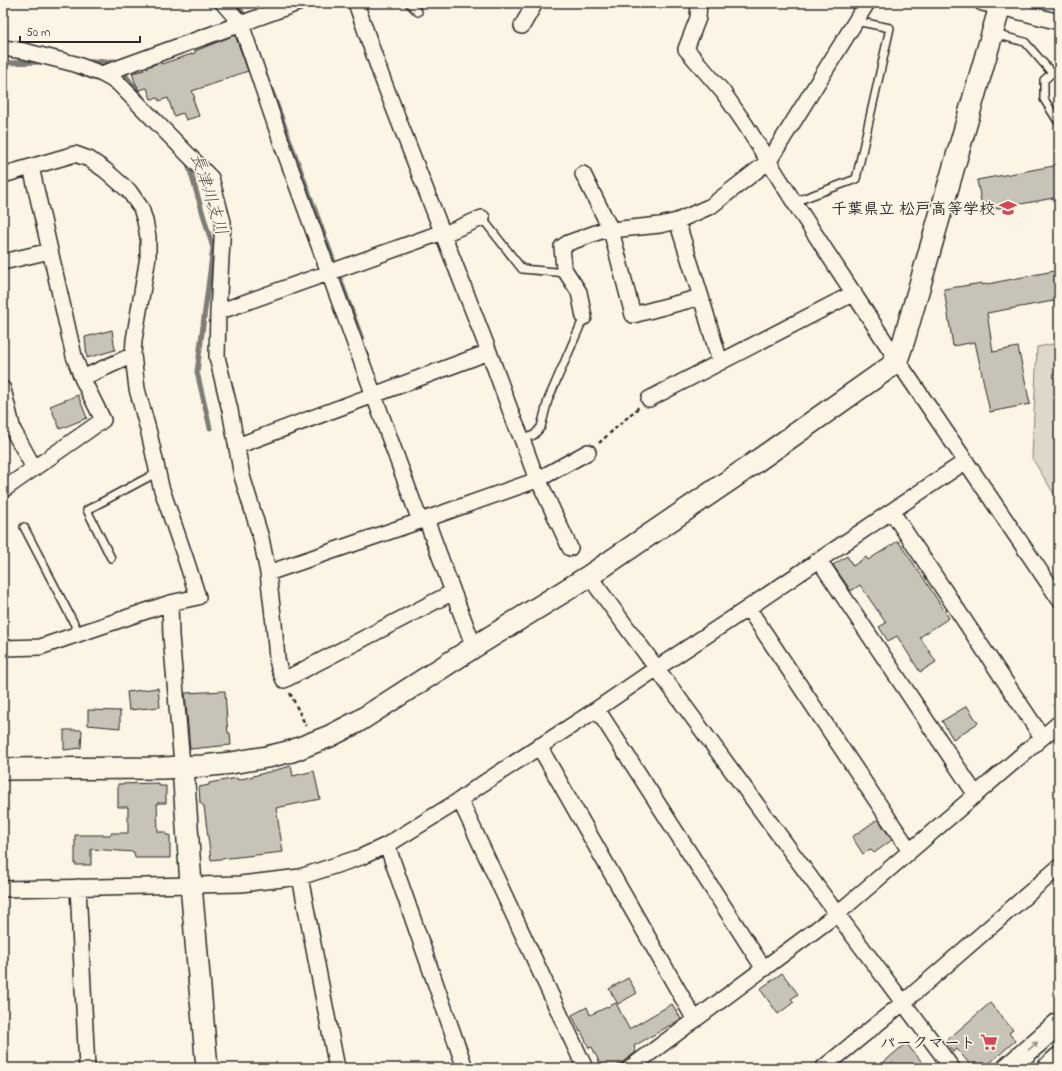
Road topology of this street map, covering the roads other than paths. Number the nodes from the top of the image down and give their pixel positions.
1 (223, 3) edge
2 (298, 3) edge
3 (356, 3) edge
4 (409, 3) edge
5 (699, 3) edge
6 (867, 3) edge
7 (994, 4) edge
8 (530, 6) edge
9 (418, 12) dead end
10 (856, 21) junction
11 (1059, 22) edge
12 (241, 24) junction
13 (522, 26) dead end
14 (992, 33) junction
15 (3, 48) edge
16 (1056, 73) edge
17 (102, 74) junction
18 (1059, 121) edge
19 (769, 161) junction
20 (32, 167) junction
21 (583, 174) dead end
22 (3, 175) edge
23 (794, 202) junction
24 (482, 218) joint
25 (678, 220) junction
26 (611, 230) junction
27 (443, 233) junction
28 (50, 251) junction
29 (3, 262) edge
30 (328, 272) junction
31 (567, 272) junction
32 (854, 293) junction
33 (701, 297) junction
34 (218, 312) junction
35 (584, 317) joint
36 (489, 352) junction
37 (133, 354) junction
38 (897, 360) junction
39 (720, 362) junction
40 (82, 378) junction
41 (3, 389) edge
42 (374, 395) junction
43 (648, 399) road end
44 (522, 439) junction
45 (237, 446) junction
46 (588, 452) road end
47 (966, 461) junction
48 (34, 468) junction
49 (158, 472) junction
50 (538, 480) junction
51 (3, 490) edge
52 (892, 512) junction
53 (423, 520) junction
54 (24, 527) dead end
55 (570, 548) dead end
56 (111, 558) dead end
57 (819, 560) junction
58 (268, 573) junction
59 (589, 576) junction
60 (453, 592) junction
61 (1059, 599) edge
62 (170, 604) junction
63 (748, 608) junction
64 (79, 634) junction
65 (474, 647) junction
66 (3, 648) edge
67 (657, 668) junction
68 (597, 709) junction
69 (1059, 723) edge
70 (1042, 737) junction
71 (539, 746) junction
72 (183, 768) junction
73 (3, 769) edge
74 (976, 795) junction
75 (460, 800) junction
76 (387, 845) junction
77 (910, 851) junction
78 (1059, 867) edge
79 (300, 877) junction
80 (192, 885) junction
81 (78, 887) junction
82 (3, 890) edge
83 (838, 914) junction
84 (764, 969) junction
85 (904, 1002) junction
86 (695, 1020) junction
87 (1059, 1023) edge
88 (1059, 1058) edge
89 (87, 1068) edge
90 (207, 1068) edge
91 (337, 1068) edge
92 (465, 1068) edge
93 (585, 1068) edge
94 (630, 1068) edge
95 (823, 1068) edge
96 (952, 1068) edge
97 (1008, 1068) edge
98 (1048, 1068) edge

1 - 12 street
2 - 12 street
3 - 27 street
4 - 9 lane
5 - 19 street
6 - 10 street
7 - 11 street
7 - 14 street
8 - 13 street
10 - 19 street
10 - 23 lane
12 - 17 street
12 - 30 street
14 - 16 lane
14 - 38 street
15 - 17 street
16 - 18 lane
17 - 34 street
19 - 23 street
19 - 25 street
20 - 22 street
20 - 28 street
20 - 37 street
21 - 26 street
23 - 32 street
24 - 27 street
24 - 31 lane
25 - 26 street
25 - 33 street
26 - 31 street
26 - 33 street
27 - 30 street
27 - 36 street
28 - 29 street
28 - 40 street
30 - 34 street
30 - 42 street
31 - 35 street
32 - 38 street
32 - 39 street
33 - 39 street
34 - 45 street
35 - 44 lane
36 - 42 street
36 - 44 street
37 - 40 street
37 - 49 street
38 - 47 street
38 - 59 street
39 - 43 street
40 - 48 street
41 - 48 street
42 - 45 street
42 - 53 street
44 - 50 street
45 - 58 street
46 - 50 street
47 - 52 street
47 - 61 street
48 - 51 street
49 - 56 lane
49 - 62 street
50 - 53 street
50 - 55 street
52 - 57 street
52 - 70 street
53 - 58 street
53 - 60 street
54 - 64 lane
57 - 63 street
57 - 74 street
58 - 60 street
59 - 65 street
59 - 67 street
60 - 65 street
62 - 64 street
62 - 72 street
63 - 67 street
63 - 77 street
64 - 66 street
65 - 72 street
67 - 68 street
67 - 83 street
68 - 71 street
68 - 84 street
69 - 70 street
70 - 74 street
71 - 75 street
71 - 86 street
72 - 73 street
72 - 80 street
74 - 77 street
75 - 76 street
75 - 93 street
76 - 79 street
76 - 92 street
77 - 83 street
78 - 85 street
79 - 80 street
79 - 91 street
80 - 81 street
80 - 90 street
81 - 82 street
81 - 89 street
83 - 84 street
83 - 85 street
84 - 86 street
85 - 95 street
85 - 96 street
86 - 94 street
97 -> 87 street
88 - 98 street

